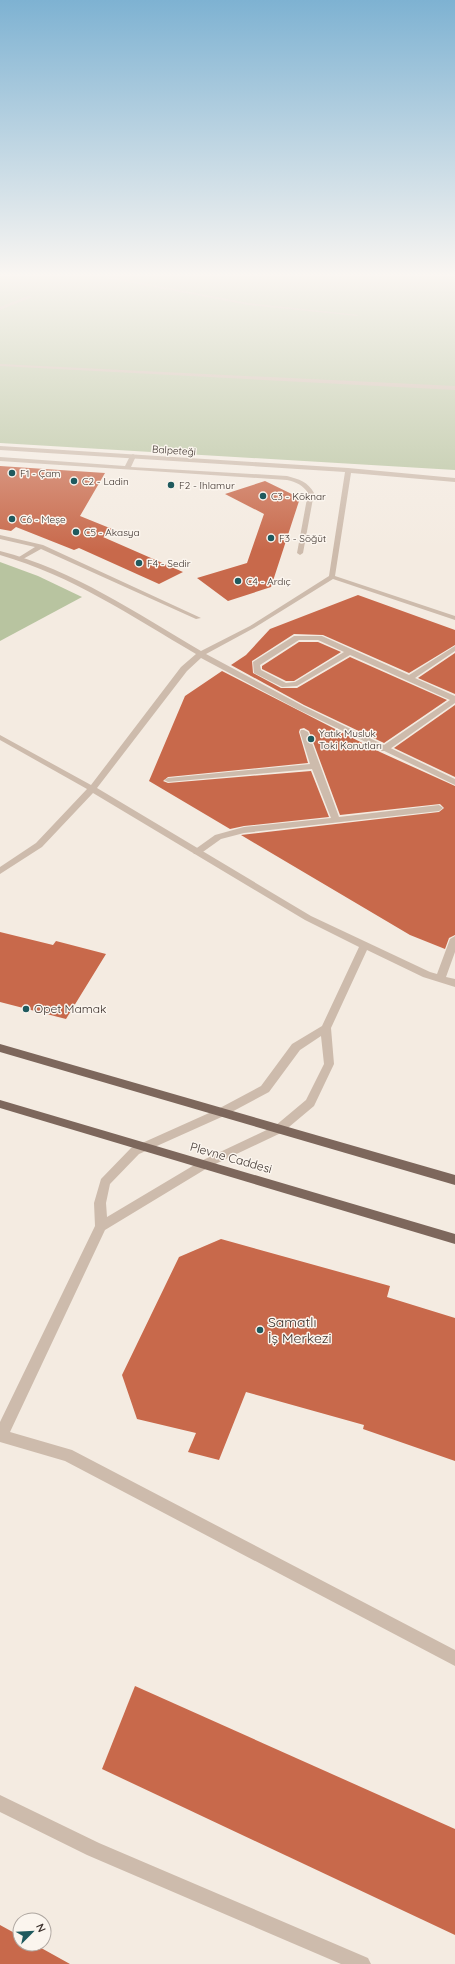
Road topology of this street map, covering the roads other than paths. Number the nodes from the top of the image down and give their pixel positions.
1 (33, 367) edge
2 (455, 388) edge
3 (0, 448) edge
4 (133, 456) junction
5 (0, 459) edge
6 (127, 468) junction
7 (348, 470) junction
8 (455, 480) edge
9 (0, 538) edge
10 (41, 546) junction
11 (0, 553) edge
12 (300, 553) dead end
13 (21, 558) junction
14 (332, 577) junction
15 (198, 618) dead end
16 (455, 618) edge
17 (455, 648) edge
18 (350, 652) junction
19 (201, 654) junction
20 (410, 678) junction
21 (455, 699) edge
22 (304, 732) dead end
23 (0, 737) edge
24 (384, 749) junction
25 (315, 766) junction
26 (168, 780) dead end
27 (455, 782) edge
28 (92, 789) junction
29 (439, 808) dead end
30 (336, 820) junction
31 (197, 852) junction
32 (0, 871) edge
33 (455, 939) edge
34 (365, 946) junction
35 (440, 979) junction
36 (455, 984) edge
37 (326, 1028) junction
38 (0, 1048) edge
39 (0, 1104) edge
40 (222, 1112) junction
41 (279, 1129) junction
42 (145, 1147) junction
43 (205, 1164) junction
44 (455, 1180) edge
45 (100, 1226) junction
46 (455, 1238) edge
47 (0, 1435) edge
48 (455, 1658) edge
49 (0, 1803) edge
50 (362, 1964) edge

1 - 2 street
3 - 4 street, Balpeteği
4 - 6 street
4 - 7 street, Balpeteği
5 - 6 street
6 - 12 street
7 - 8 street, Balpeteği
7 - 14 street
9 - 10 street
10 - 13 street
10 - 15 street
11 - 13 street
13 - 19 street
14 - 16 street
14 - 19 street
17 - 20 street
18 - 18 street
18 - 20 street
19 - 24 street
19 - 28 street
20 - 21 street
21 - 24 street
22 - 25 street
23 - 28 street
24 - 27 street
25 - 26 street
25 - 30 street
28 - 31 street
28 - 32 street
29 - 30 street
30 - 31 street
31 - 34 street
33 - 35 street
34 - 35 street
34 - 37 street
35 - 36 street
37 - 40 street
37 - 41 street
38 - 40 main road
39 - 42 main road, Plevne Caddesi
40 - 41 main road
40 - 42 street
41 - 43 street
41 - 44 main road
42 - 43 main road, Plevne Caddesi
42 - 45 street
43 - 45 street
43 - 46 main road, Plevne Caddesi
45 - 47 street
47 - 48 street
49 - 50 street

